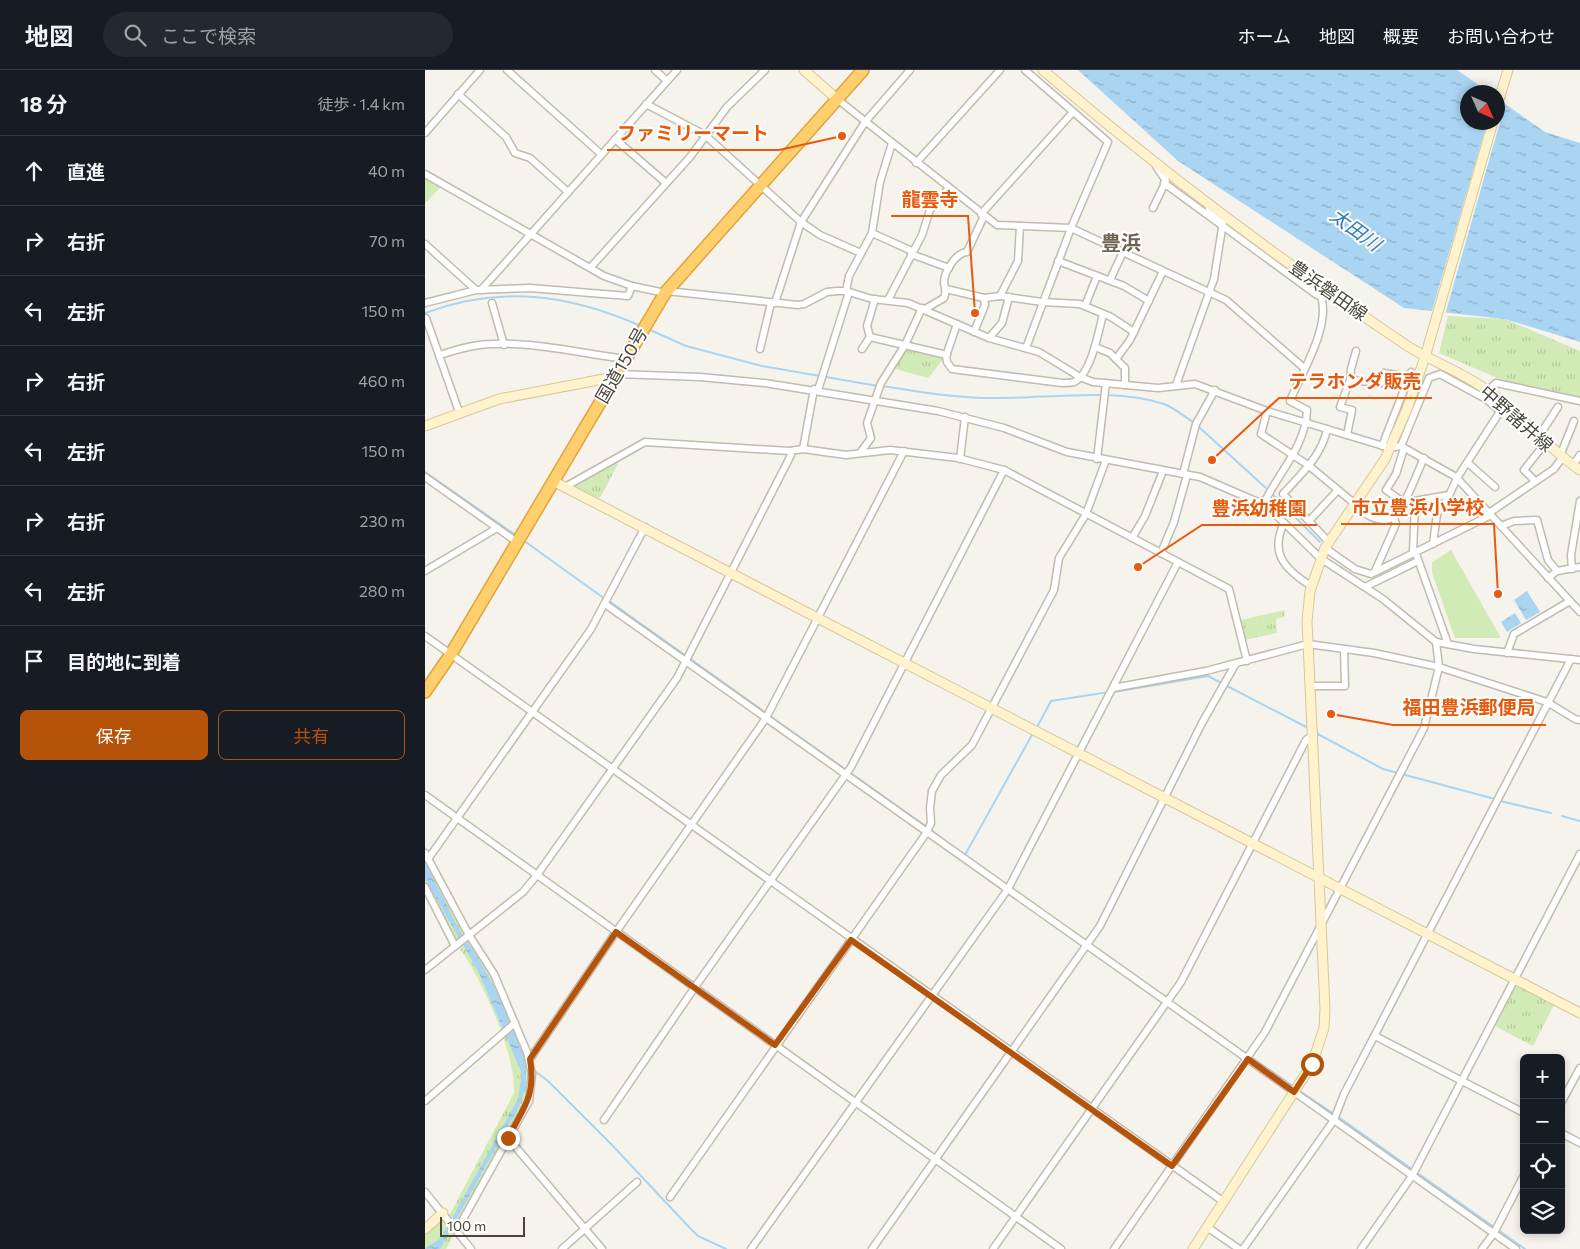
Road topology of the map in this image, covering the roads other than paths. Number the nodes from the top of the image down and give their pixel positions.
1 (480, 70) edge
2 (507, 70) edge
3 (655, 70) edge
4 (677, 70) edge
5 (765, 70) edge
6 (804, 70) edge
7 (863, 70) edge
8 (910, 70) edge
9 (1000, 70) edge
10 (1025, 70) edge
11 (1043, 70) edge
12 (1508, 70) edge
13 (667, 81) junction
14 (1503, 85) edge
15 (458, 94) junction
16 (837, 99) junction
17 (646, 104) junction
18 (1073, 112) junction
19 (865, 122) junction
20 (1491, 130) edge
21 (425, 133) edge
22 (705, 135) junction
23 (615, 139) junction
24 (892, 143) junction
25 (601, 154) junction
26 (1152, 161) junction
27 (916, 163) junction
28 (425, 174) edge
29 (1164, 183) junction
30 (665, 184) junction
31 (761, 185) junction
32 (949, 188) junction
33 (568, 192) junction
34 (1195, 193) junction
35 (1153, 208) dead end
36 (982, 215) junction
37 (801, 222) junction
38 (1020, 226) junction
39 (1223, 226) junction
40 (1071, 228) junction
41 (1248, 232) junction
42 (872, 233) junction
43 (531, 234) junction
44 (425, 244) edge
45 (1251, 248) junction
46 (911, 252) junction
47 (1123, 252) junction
48 (861, 253) junction
49 (1058, 261) junction
50 (591, 267) junction
51 (949, 268) junction
52 (1163, 271) junction
53 (1303, 272) junction
54 (1097, 276) junction
55 (1110, 280) junction
56 (631, 286) junction
57 (946, 289) junction
58 (479, 290) junction
59 (848, 291) junction
60 (666, 292) junction
61 (1209, 292) junction
62 (1000, 296) junction
63 (1009, 297) junction
64 (984, 298) junction
65 (875, 299) junction
66 (1322, 299) junction
67 (888, 300) junction
68 (1149, 301) junction
69 (492, 302) dead end
70 (1042, 302) junction
71 (425, 303) edge
72 (773, 303) junction
73 (1085, 306) junction
74 (923, 309) junction
75 (1103, 314) junction
76 (426, 318) dead end
77 (957, 324) junction
78 (974, 332) junction
79 (1134, 332) junction
80 (870, 337) junction
81 (989, 338) junction
82 (504, 345) junction
83 (905, 345) junction
84 (1095, 347) junction
85 (1026, 348) junction
86 (760, 349) dead end
87 (862, 349) dead end
88 (1356, 351) dead end
89 (439, 355) junction
90 (947, 355) junction
91 (1425, 357) junction
92 (625, 359) junction
93 (1116, 359) junction
94 (1304, 368) junction
95 (615, 375) junction
96 (1080, 377) junction
97 (1350, 380) junction
98 (1106, 383) junction
99 (1125, 385) junction
100 (1176, 385) junction
101 (816, 390) junction
102 (1215, 390) junction
103 (1488, 390) junction
104 (877, 401) junction
105 (1580, 401) edge
106 (1558, 407) dead end
107 (1503, 408) junction
108 (1267, 410) junction
109 (459, 412) junction
110 (965, 417) junction
111 (1574, 421) dead end
112 (1307, 423) junction
113 (425, 426) edge
114 (1327, 429) junction
115 (1347, 435) junction
116 (1542, 439) junction
117 (1386, 447) junction
118 (1403, 447) junction
119 (803, 449) junction
120 (790, 451) junction
121 (904, 451) junction
122 (860, 453) junction
123 (1293, 455) junction
124 (1580, 455) edge
125 (1561, 457) junction
126 (1424, 458) junction
127 (960, 459) junction
128 (1097, 459) junction
129 (1106, 460) junction
130 (1468, 463) junction
131 (1308, 465) junction
132 (1577, 468) edge
133 (1004, 470) junction
134 (1163, 471) junction
135 (1185, 474) junction
136 (425, 477) edge
137 (1457, 478) junction
138 (553, 481) junction
139 (1535, 481) junction
140 (565, 487) junction
141 (1495, 487) dead end
142 (1337, 491) junction
143 (1449, 495) junction
144 (1580, 501) edge
145 (1403, 502) junction
146 (1415, 502) junction
147 (1263, 505) junction
148 (1354, 505) junction
149 (1086, 514) junction
150 (1490, 514) junction
151 (1394, 518) junction
152 (1309, 521) junction
153 (1284, 523) junction
154 (1501, 526) junction
155 (645, 527) junction
156 (497, 528) junction
157 (1132, 538) junction
158 (517, 542) junction
159 (1326, 544) junction
160 (1433, 544) junction
161 (1414, 551) junction
162 (1161, 553) junction
163 (1320, 558) junction
164 (1418, 561) junction
165 (1178, 562) junction
166 (1580, 567) edge
167 (1572, 569) junction
168 (1557, 570) junction
169 (425, 571) edge
170 (1375, 571) junction
171 (732, 572) junction
172 (1548, 578) junction
173 (1311, 586) junction
174 (1365, 587) junction
175 (1570, 601) junction
176 (605, 604) junction
177 (1580, 612) edge
178 (819, 617) junction
179 (425, 636) edge
180 (1436, 642) junction
181 (1308, 644) junction
182 (1449, 644) junction
183 (1344, 649) junction
184 (1507, 653) junction
185 (451, 654) junction
186 (1571, 659) junction
187 (1580, 660) edge
188 (1247, 661) junction
189 (685, 662) junction
190 (906, 663) junction
191 (1236, 663) junction
192 (1439, 668) junction
193 (1311, 686) junction
194 (1113, 688) junction
195 (425, 692) edge
196 (1547, 702) junction
197 (992, 708) junction
198 (532, 712) junction
199 (767, 718) junction
200 (1580, 720) edge
201 (1314, 734) junction
202 (1079, 753) junction
203 (613, 768) junction
204 (846, 775) junction
205 (425, 795) edge
206 (1166, 798) junction
207 (458, 817) junction
208 (692, 825) junction
209 (927, 832) junction
210 (1254, 843) junction
211 (1580, 854) edge
212 (426, 856) edge
213 (537, 876) junction
214 (1320, 878) junction
215 (771, 882) junction
216 (425, 887) edge
217 (1340, 888) junction
218 (1008, 889) junction
219 (1323, 922) junction
220 (616, 932) junction
221 (1428, 934) junction
222 (469, 935) junction
223 (851, 940) junction
224 (1087, 945) junction
225 (455, 946) junction
226 (425, 970) edge
227 (1515, 979) junction
228 (695, 987) junction
229 (931, 995) junction
230 (1167, 1002) junction
231 (1580, 1013) edge
232 (515, 1023) junction
233 (1375, 1036) junction
234 (775, 1045) junction
235 (1011, 1052) junction
236 (530, 1059) junction
237 (1248, 1059) junction
238 (1580, 1068) edge
239 (1461, 1080) junction
240 (1294, 1092) junction
241 (1564, 1099) edge
242 (425, 1101) edge
243 (856, 1101) junction
244 (1092, 1109) junction
245 (1520, 1111) edge
246 (604, 1120) dead end
247 (1334, 1120) junction
248 (1565, 1135) edge
249 (508, 1138) junction
250 (1580, 1142) edge
251 (936, 1158) junction
252 (1172, 1166) junction
253 (1412, 1176) junction
254 (637, 1182) dead end
255 (1520, 1183) edge
256 (425, 1192) edge
257 (670, 1197) dead end
258 (1224, 1202) junction
259 (445, 1215) junction
260 (1015, 1217) junction
261 (1207, 1227) junction
262 (425, 1229) edge
263 (456, 1229) junction
264 (584, 1229) junction
265 (1494, 1233) junction
266 (471, 1249) edge
267 (562, 1249) edge
268 (602, 1249) edge
269 (751, 1249) edge
270 (872, 1249) edge
271 (993, 1249) edge
272 (1061, 1249) edge
273 (1114, 1249) edge
274 (1193, 1249) edge
275 (1241, 1249) edge
276 (1361, 1249) edge
277 (1482, 1249) edge
278 (1515, 1249) edge

1 - 15 street
2 - 25 street
3 - 13 street
4 - 13 street
5 - 22 street
6 - 16 street
7 - 16 highway, 国道150号
8 - 19 street
9 - 27 street
10 - 18 street
11 - 26 street, 豊浜磐田線
12 - 14 street
13 - 17 street
15 - 21 street
15 - 33 street
16 - 19 street
16 - 31 highway, 国道150号
17 - 22 street
17 - 23 street
18 - 36 street
18 - 40 street
19 - 24 street
19 - 37 street
20 - 91 street
22 - 30 street
22 - 31 street
23 - 25 street
23 - 30 street
24 - 27 street
24 - 42 street
25 - 33 street
26 - 29 street
26 - 34 street, 豊浜磐田線
27 - 32 street
28 - 43 street
29 - 35 street
29 - 39 street
30 - 50 street
31 - 37 street
31 - 60 highway, 国道150号
32 - 36 street
32 - 46 street
33 - 43 street
34 - 39 street
34 - 41 street, 豊浜磐田線
36 - 38 street
36 - 51 street
37 - 48 street
37 - 72 street
38 - 40 street
38 - 62 street
39 - 45 street
39 - 61 street
40 - 47 street
40 - 49 street
41 - 45 street
41 - 53 street, 豊浜磐田線
42 - 46 street
42 - 48 street
43 - 50 street
43 - 58 street
44 - 58 street
45 - 66 street
46 - 51 street
46 - 67 street
47 - 52 street
47 - 55 street
48 - 59 street
49 - 54 street
49 - 70 street
50 - 56 street
51 - 57 street
52 - 61 street
52 - 68 street
53 - 66 street
53 - 91 street, 豊浜磐田線
54 - 55 street
54 - 73 street
55 - 68 street
56 - 58 street
56 - 60 street
57 - 64 street
57 - 74 street
58 - 71 street
59 - 65 street
59 - 72 street
59 - 101 street
60 - 72 street
60 - 92 highway, 国道150号
61 - 94 street
61 - 100 street
62 - 63 street
62 - 64 street
63 - 70 street
63 - 81 street
64 - 78 street
65 - 67 street
65 - 80 street
66 - 94 street
67 - 74 street
68 - 79 street
69 - 82 street
70 - 73 street
70 - 85 street
72 - 86 street
73 - 75 street
74 - 77 street
74 - 83 street
75 - 79 street
75 - 84 street
76 - 89 street
77 - 78 street
77 - 90 street
78 - 81 street
79 - 93 street
80 - 83 street
80 - 87 street
81 - 85 street
82 - 89 street
82 - 92 street
83 - 90 street
83 - 104 street
84 - 93 street
84 - 96 street
85 - 96 street
88 - 97 street
89 - 109 street
90 - 96 street
91 - 103 street, 中野諸井線
91 - 117 street
92 - 95 highway, 国道150号
93 - 99 street
94 - 112 street
95 - 101 street
95 - 109 street
95 - 138 highway, 国道150号
96 - 98 street
97 - 115 street
97 - 117 street
98 - 99 street
98 - 128 street
99 - 100 street
100 - 102 street
101 - 104 street
101 - 119 street
102 - 108 street
102 - 135 street
103 - 105 street
103 - 107 street, 中野諸井線
104 - 110 street
104 - 122 street
106 - 116 street
107 - 116 street, 中野諸井線
107 - 118 street
107 - 130 street
108 - 112 street
108 - 123 street
109 - 113 street
110 - 127 street
110 - 128 street
111 - 125 street
112 - 114 street
112 - 123 street
114 - 115 street
114 - 131 street
115 - 117 street
116 - 125 street, 中野諸井線
116 - 139 street
117 - 118 street
117 - 148 street
118 - 126 street
118 - 145 street
119 - 120 street
119 - 122 street
120 - 140 street
120 - 171 street
121 - 122 street
121 - 127 street
121 - 178 street
123 - 131 street
123 - 147 street
124 - 132 street
125 - 132 street, 中野諸井線
125 - 139 street
126 - 137 street
126 - 145 street
127 - 133 street
128 - 129 street
129 - 134 street
129 - 149 street
130 - 137 street
130 - 141 street
131 - 142 street
131 - 152 street
133 - 149 street
133 - 190 street
134 - 135 street
134 - 157 street
135 - 147 street
135 - 162 street
136 - 156 street
137 - 143 street
137 - 150 street
138 - 140 street
138 - 158 highway, 国道150号
139 - 150 street
140 - 155 street
142 - 148 street
142 - 152 street
143 - 146 street
143 - 160 street
144 - 167 street
145 - 146 street
145 - 151 street
146 - 161 street
147 - 153 street
148 - 151 street
148 - 159 street
149 - 157 street
149 - 197 street
150 - 154 street
150 - 160 street
151 - 170 street
152 - 159 street
153 - 163 street
153 - 173 street
154 - 168 street
154 - 172 street
155 - 171 street
155 - 176 street
156 - 158 street
156 - 169 street
157 - 162 street
158 - 185 highway, 国道150号
159 - 163 street
159 - 170 street
160 - 161 street
161 - 164 street
161 - 170 street
162 - 165 street
163 - 173 street
163 - 174 street
164 - 174 street
164 - 182 street
165 - 188 street
165 - 194 street
166 - 167 street
167 - 168 street
168 - 172 street
171 - 178 street
171 - 189 street
172 - 175 street
173 - 181 street
174 - 180 street
175 - 177 street
175 - 184 street
176 - 189 street
176 - 198 street
178 - 190 street
178 - 199 street
179 - 185 street
180 - 182 street
180 - 192 street
181 - 183 street
181 - 188 street
181 - 193 street
182 - 184 street
183 - 192 street
183 - 193 street
184 - 186 street
185 - 195 highway, 国道150号
185 - 198 street
186 - 187 street
186 - 196 street
188 - 191 street
189 - 199 street
189 - 203 street
190 - 197 street
190 - 204 street
191 - 194 street
191 - 206 street
192 - 196 street
192 - 217 street
193 - 201 street
194 - 202 street
196 - 200 street
196 - 221 street
197 - 202 street
197 - 209 street
198 - 203 street
198 - 207 street
199 - 204 street
199 - 208 street
201 - 210 street
201 - 214 street
202 - 206 street
202 - 218 street
203 - 208 street
203 - 213 street
204 - 209 street
204 - 215 street
205 - 207 street
206 - 210 street
206 - 224 street
207 - 212 street
207 - 213 street
208 - 215 street
208 - 220 street
209 - 218 street
209 - 223 street
210 - 214 street
210 - 230 street
211 - 227 street
212 - 222 street
213 - 220 street
213 - 222 street
214 - 217 street
214 - 219 street
215 - 223 street
215 - 228 street
216 - 225 street
217 - 219 street
217 - 221 street
218 - 224 street
218 - 229 street
219 - 237 street
219 - 240 street
220 - 228 street
220 - 236 street
221 - 227 street
221 - 233 street
222 - 225 street
222 - 232 street
223 - 229 street
223 - 234 street
224 - 230 street
224 - 235 street
225 - 226 street
227 - 231 street
227 - 239 street
228 - 234 street
228 - 246 street
229 - 235 street
229 - 243 street
230 - 237 street
230 - 244 street
232 - 236 street
232 - 242 street
233 - 239 street
233 - 247 street
234 - 243 street
234 - 257 street
235 - 244 street
235 - 251 street
236 - 249 street
237 - 240 street
237 - 252 street
238 - 241 street
239 - 245 street
239 - 253 street
240 - 247 street
240 - 258 street
243 - 251 street
243 - 269 street
244 - 252 street
244 - 260 street
247 - 253 street
247 - 275 street
248 - 250 street
249 - 263 street
249 - 264 street
251 - 260 street
251 - 270 street
252 - 258 street
252 - 273 street
253 - 265 street
253 - 276 street
254 - 264 street
255 - 265 street
256 - 259 street
258 - 261 street
259 - 262 street
259 - 263 street
260 - 271 street
260 - 272 street
261 - 274 street
261 - 275 street
263 - 266 street
264 - 267 street
264 - 268 street
265 - 277 street
265 - 278 street

